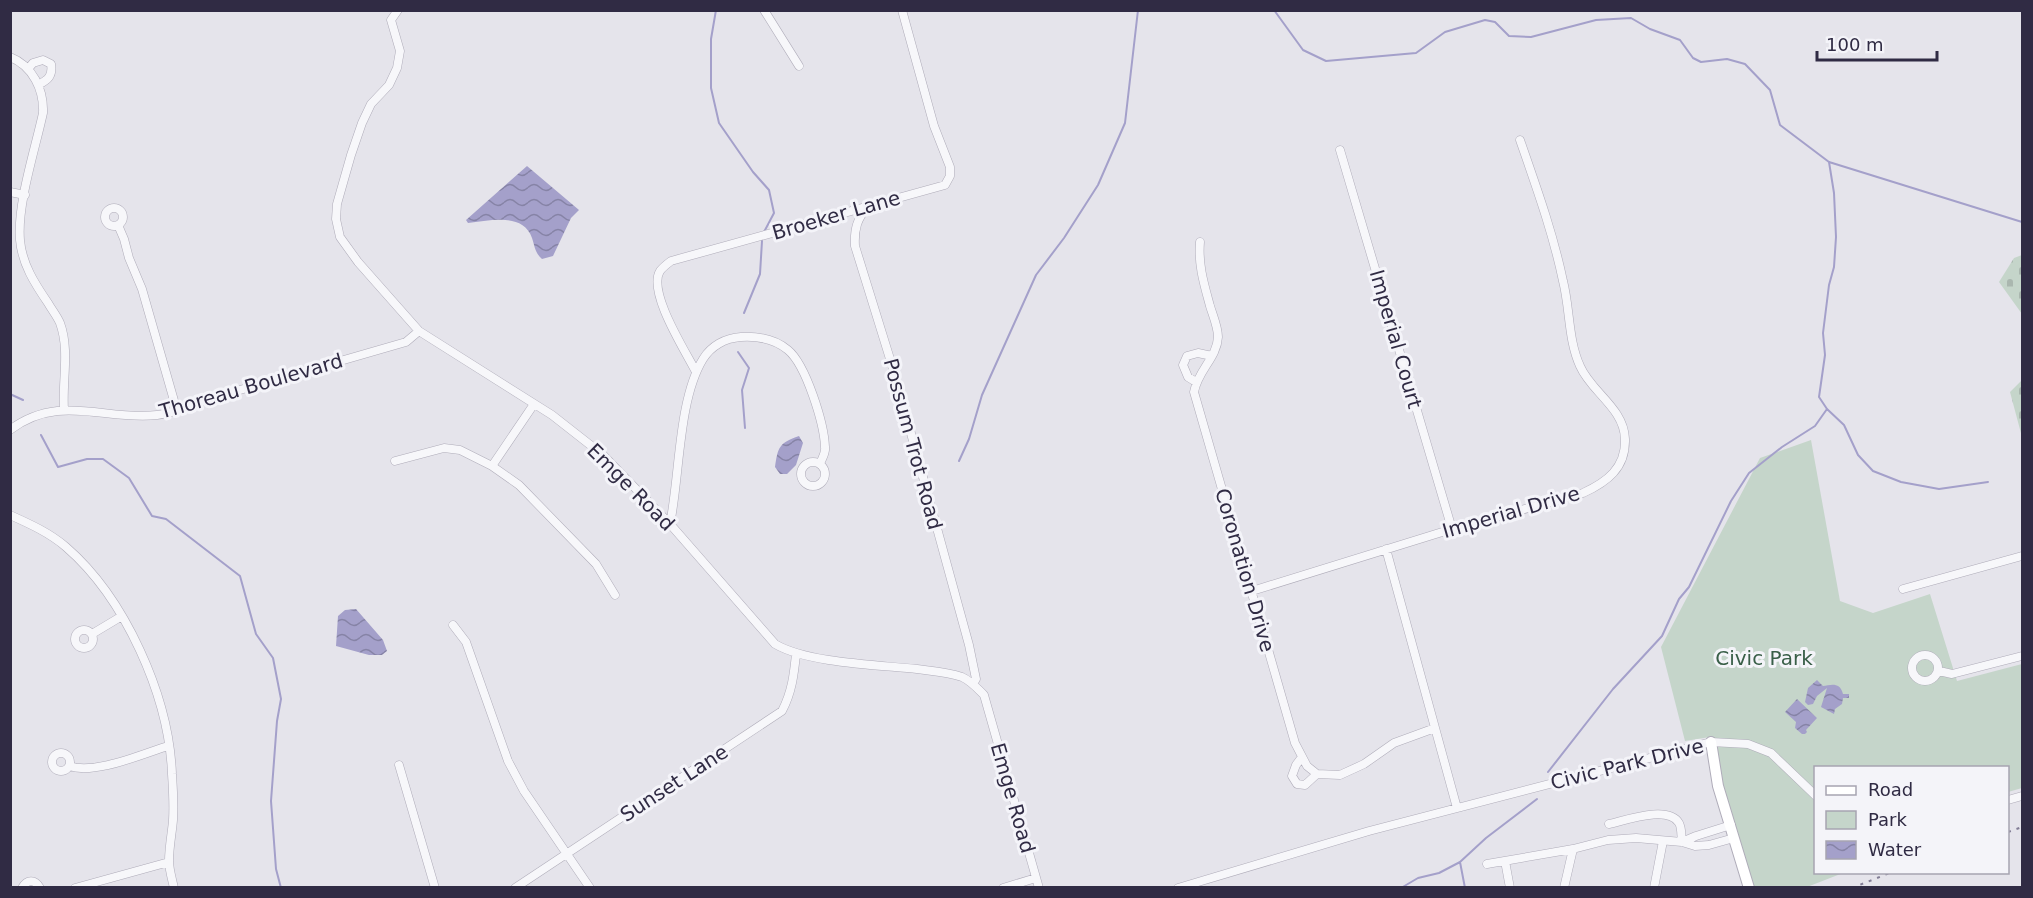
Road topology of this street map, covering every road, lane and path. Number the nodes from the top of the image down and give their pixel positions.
1 (398, 10) edge
2 (764, 10) edge
3 (902, 10) edge
4 (10, 57) edge
5 (799, 66) dead end
6 (28, 69) junction
7 (38, 85) junction
8 (1520, 140) dead end
9 (1340, 150) dead end
10 (10, 192) edge
11 (25, 195) junction
12 (868, 206) junction
13 (118, 225) dead end
14 (1200, 242) dead end
15 (419, 331) junction
16 (1212, 356) junction
17 (696, 372) junction
18 (1196, 382) junction
19 (534, 404) junction
20 (64, 410) junction
21 (177, 411) junction
22 (10, 430) edge
23 (395, 461) dead end
24 (820, 464) dead end
25 (492, 466) junction
26 (10, 515) edge
27 (670, 524) junction
28 (1452, 529) junction
29 (1386, 549) junction
30 (2022, 556) edge
31 (1903, 590) dead end
32 (1252, 591) junction
33 (615, 595) dead end
34 (122, 616) junction
35 (453, 625) dead end
36 (92, 634) dead end
37 (796, 654) junction
38 (2022, 656) edge
39 (1939, 671) dead end
40 (973, 684) junction
41 (1435, 728) junction
42 (1711, 742) junction
43 (168, 746) junction
44 (1302, 757) junction
45 (399, 765) dead end
46 (69, 766) dead end
47 (1317, 774) junction
48 (1814, 795) edge
49 (1457, 808) junction
50 (1609, 824) dead end
51 (1731, 825) junction
52 (1734, 838) junction
53 (1664, 841) junction
54 (1682, 842) junction
55 (1573, 849) junction
56 (567, 854) junction
57 (1505, 861) junction
58 (169, 862) junction
59 (1487, 864) dead end
60 (1036, 878) junction
61 (22, 888) edge
62 (40, 888) edge
63 (75, 888) edge
64 (174, 888) edge
65 (435, 888) edge
66 (515, 888) edge
67 (590, 888) edge
68 (1003, 888) edge
69 (1039, 888) edge
70 (1178, 888) edge
71 (1510, 888) edge
72 (1564, 888) edge
73 (1654, 888) edge
74 (1749, 888) edge

1 - 15 street, Emge Road
2 - 5 street
3 - 12 street, Broeker Lane
4 - 6 street
6 - 7 street
6 - 7 street
7 - 11 street
8 - 28 street, Imperial Drive
9 - 28 street, Imperial Court
10 - 11 street
11 - 20 street
12 - 17 street, Broeker Lane
12 - 40 street, Possum Trot Road
13 - 21 street
14 - 16 street
15 - 19 street, Emge Road
15 - 21 street, Thoreau Boulevard
16 - 18 street
16 - 18 street, Coronation Drive
17 - 24 street
17 - 27 street
18 - 32 street, Coronation Drive
19 - 25 street
19 - 27 street, Emge Road
20 - 21 street, Thoreau Boulevard
20 - 22 street, Thoreau Boulevard
23 - 25 street
25 - 33 street
26 - 34 street
27 - 37 street, Emge Road
28 - 29 street, Imperial Drive
29 - 32 street, Imperial Drive
29 - 41 street
30 - 31 street
32 - 44 street, Coronation Drive
34 - 36 street
34 - 43 street
35 - 56 street
37 - 40 street, Emge Road
37 - 56 street, Sunset Lane
38 - 39 street
40 - 60 street, Emge Road
41 - 47 street
41 - 49 street
42 - 48 street, Civic Park Drive
42 - 49 street, Civic Park Drive
42 - 51 street
43 - 46 street
43 - 58 street
44 - 47 street, Coronation Drive
44 - 47 street
45 - 65 street
49 - 70 street
50 - 54 street
51 - 52 street
51 - 54 street
52 - 54 street
52 - 74 street
53 - 54 street
53 - 55 street
53 - 73 street
55 - 57 street
55 - 72 street
56 - 66 street, Sunset Lane
56 - 67 street
57 - 59 street
57 - 71 street
58 - 63 street
58 - 64 street
60 - 68 street
60 - 69 street, Emge Road
61 - 62 street

